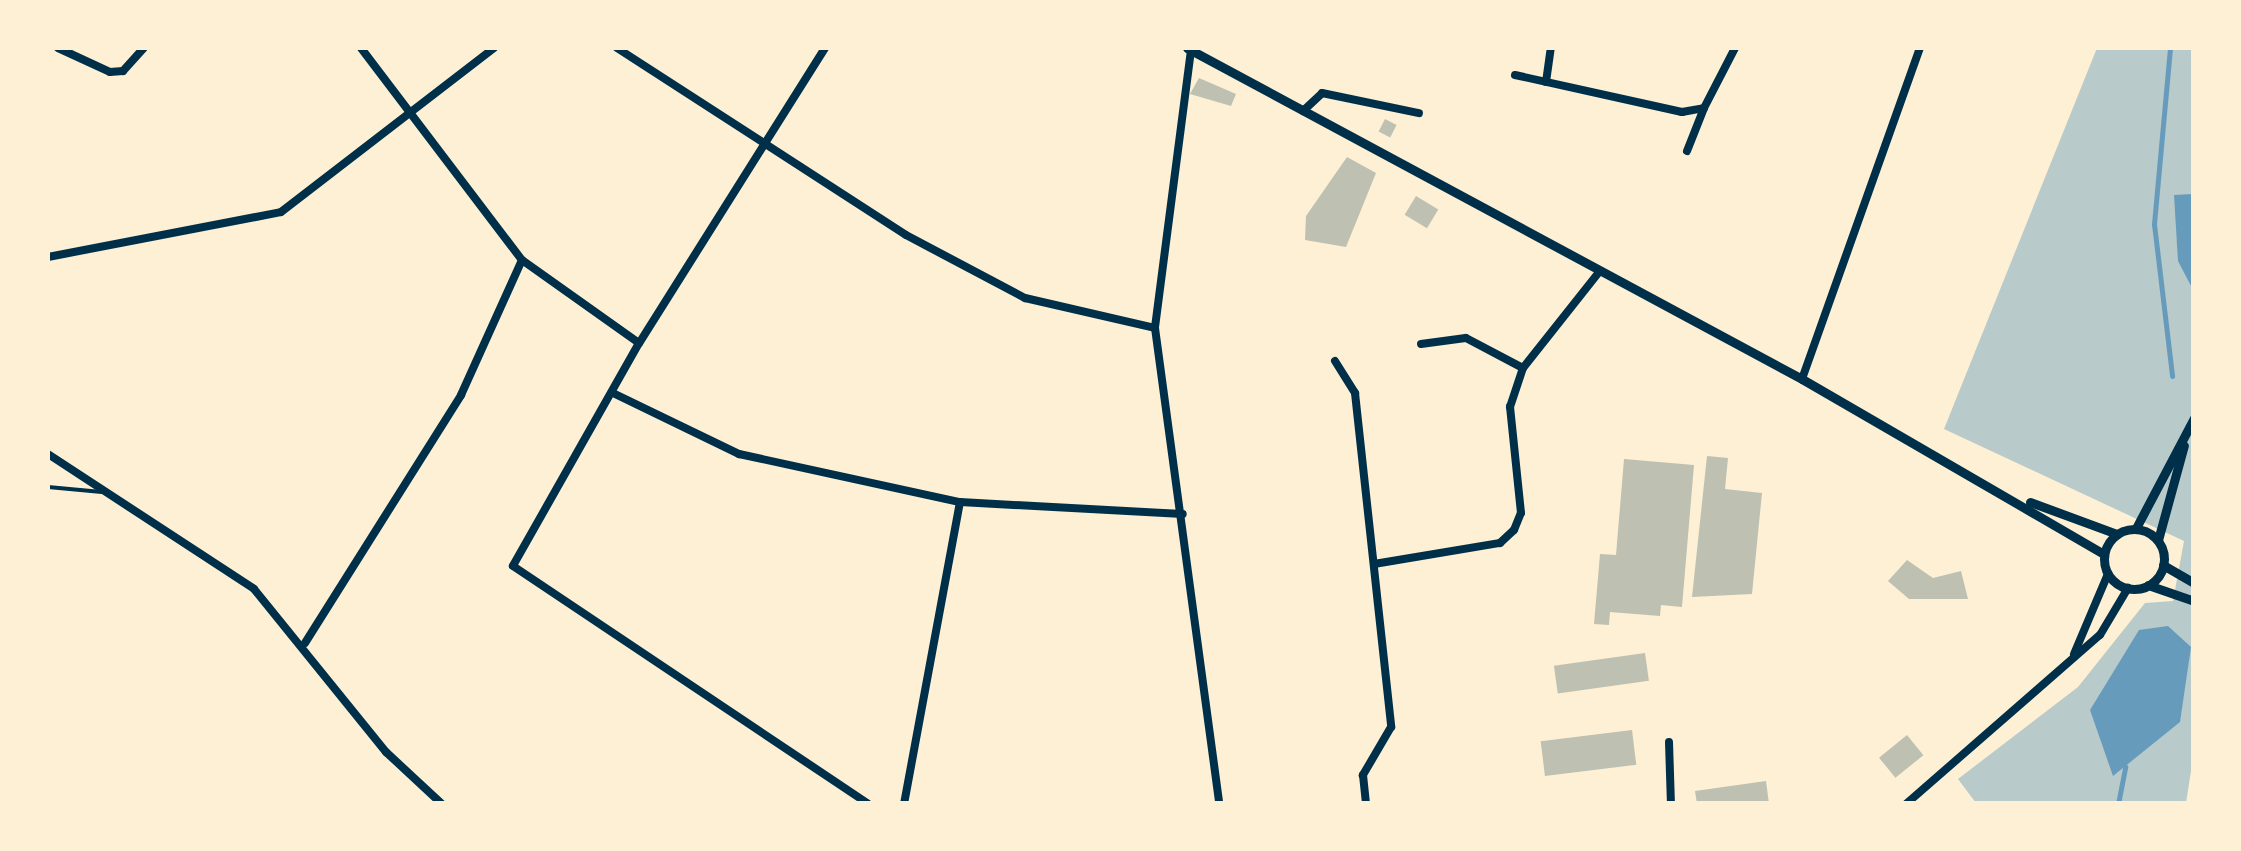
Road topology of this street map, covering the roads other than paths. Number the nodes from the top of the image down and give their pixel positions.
1 (58, 48) edge
2 (144, 48) edge
3 (361, 48) edge
4 (494, 48) edge
5 (618, 48) edge
6 (825, 48) edge
7 (1551, 48) edge
8 (1736, 48) edge
9 (1920, 48) edge
10 (1189, 49) edge
11 (1515, 75) dead end
12 (1546, 82) junction
13 (1704, 108) junction
14 (1302, 111) junction
15 (1419, 112) dead end
16 (410, 114) junction
17 (766, 149) junction
18 (1688, 150) dead end
19 (48, 257) edge
20 (522, 260) junction
21 (1599, 272) junction
22 (1155, 328) junction
23 (638, 343) junction
24 (1420, 344) dead end
25 (1335, 361) dead end
26 (1523, 368) junction
27 (1802, 379) junction
28 (616, 394) junction
29 (2192, 420) edge
30 (48, 454) edge
31 (48, 487) edge
32 (2002, 491) junction
33 (107, 492) junction
34 (960, 502) junction
35 (1183, 514) junction
36 (2136, 528) junction
37 (2117, 534) junction
38 (2158, 540) junction
39 (2104, 554) junction
40 (1374, 564) junction
41 (2163, 565) junction
42 (2108, 574) junction
43 (2194, 583) edge
44 (2148, 585) junction
45 (2128, 588) junction
46 (2194, 601) edge
47 (305, 644) junction
48 (2065, 666) junction
49 (1668, 742) dead end
50 (442, 804) edge
51 (868, 804) edge
52 (904, 804) edge
53 (1219, 804) edge
54 (1366, 804) edge
55 (1671, 804) edge
56 (1906, 804) edge

1 - 2 street
3 - 16 street
4 - 16 street
5 - 17 street
6 - 17 street
7 - 12 street
8 - 13 street
9 - 27 street
10 - 14 street
10 - 22 street
11 - 12 street
12 - 13 street
13 - 18 street
14 - 15 street
14 - 21 street
16 - 19 street
16 - 20 street
17 - 22 street
17 - 23 street
20 - 23 street
20 - 47 street
21 - 26 street
21 - 27 street
22 - 35 street
23 - 28 street
24 - 26 street
25 - 40 street
26 - 40 street
27 - 32 street
28 - 34 street
28 - 51 street
29 - 36 street
29 - 38 street
30 - 33 street
31 - 33 lane
32 - 37 street
32 - 39 street
33 - 47 street
34 - 35 street
34 - 52 street
35 - 53 street
36 - 37 street
36 - 38 street
37 - 39 street
38 - 41 street
39 - 42 street
40 - 54 street
41 - 43 street
41 - 44 street
42 - 45 street
42 - 48 street
44 - 45 street
44 - 46 street
45 - 48 street
47 - 50 street
48 - 56 street
49 - 55 street

